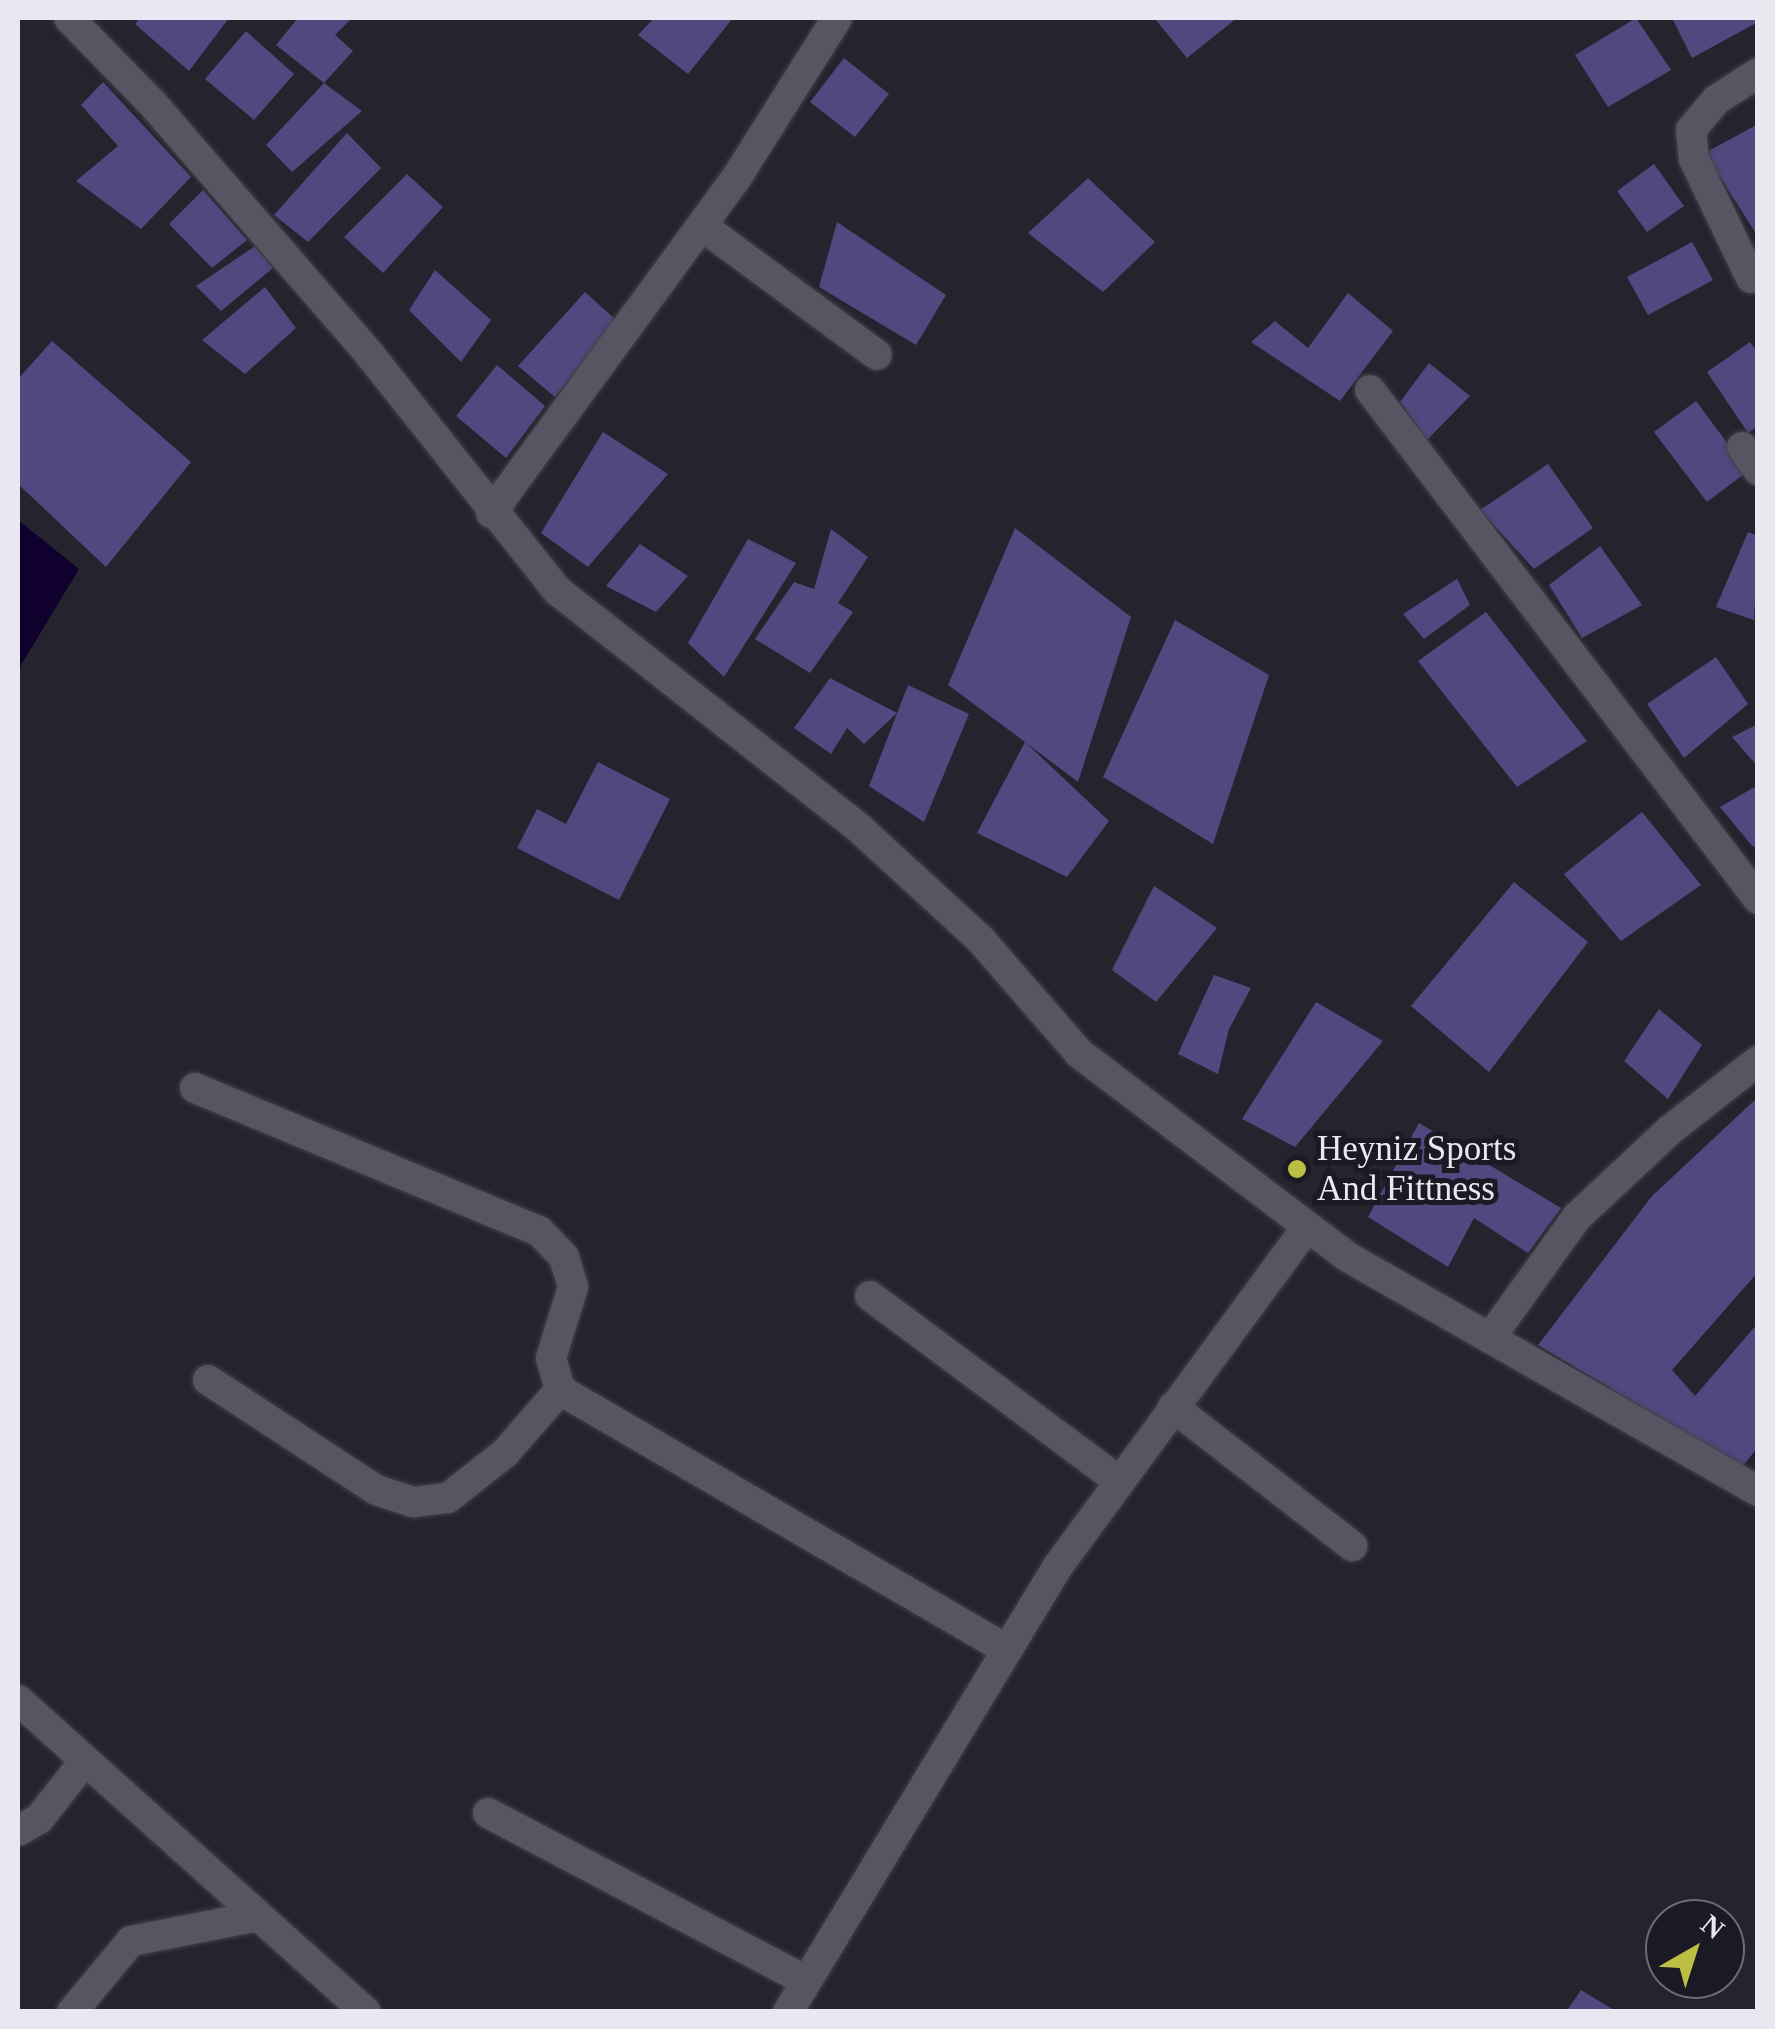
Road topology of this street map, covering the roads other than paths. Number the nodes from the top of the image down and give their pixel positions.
1 (69, 18) edge
2 (837, 18) edge
3 (1758, 73) edge
4 (702, 226) junction
5 (1751, 278) dead end
6 (877, 354) dead end
7 (1370, 390) dead end
8 (491, 514) junction
9 (1758, 898) edge
10 (1758, 1061) edge
11 (194, 1088) dead end
12 (1307, 1228) junction
13 (870, 1296) dead end
14 (1490, 1338) junction
15 (208, 1380) dead end
16 (560, 1390) junction
17 (1173, 1407) junction
18 (1118, 1480) junction
19 (1758, 1491) edge
20 (1352, 1546) dead end
21 (1004, 1648) junction
22 (18, 1700) edge
23 (83, 1762) junction
24 (488, 1813) dead end
25 (28, 1825) edge
26 (18, 1860) edge
27 (258, 1916) junction
28 (806, 1981) junction
29 (72, 2012) edge
30 (366, 2012) edge
31 (788, 2012) edge

1 - 8 street
2 - 4 street
3 - 5 street
4 - 6 street
4 - 8 street
7 - 9 street
8 - 12 street
10 - 14 street
11 - 16 street
12 - 14 street
12 - 17 street
13 - 18 street
14 - 19 street
15 - 16 street
16 - 21 street
17 - 18 street
17 - 20 street
18 - 21 street
21 - 28 street
22 - 23 street
23 - 25 street
23 - 27 street
24 - 28 street
25 - 26 street
27 - 29 street
27 - 30 street
28 - 31 street

